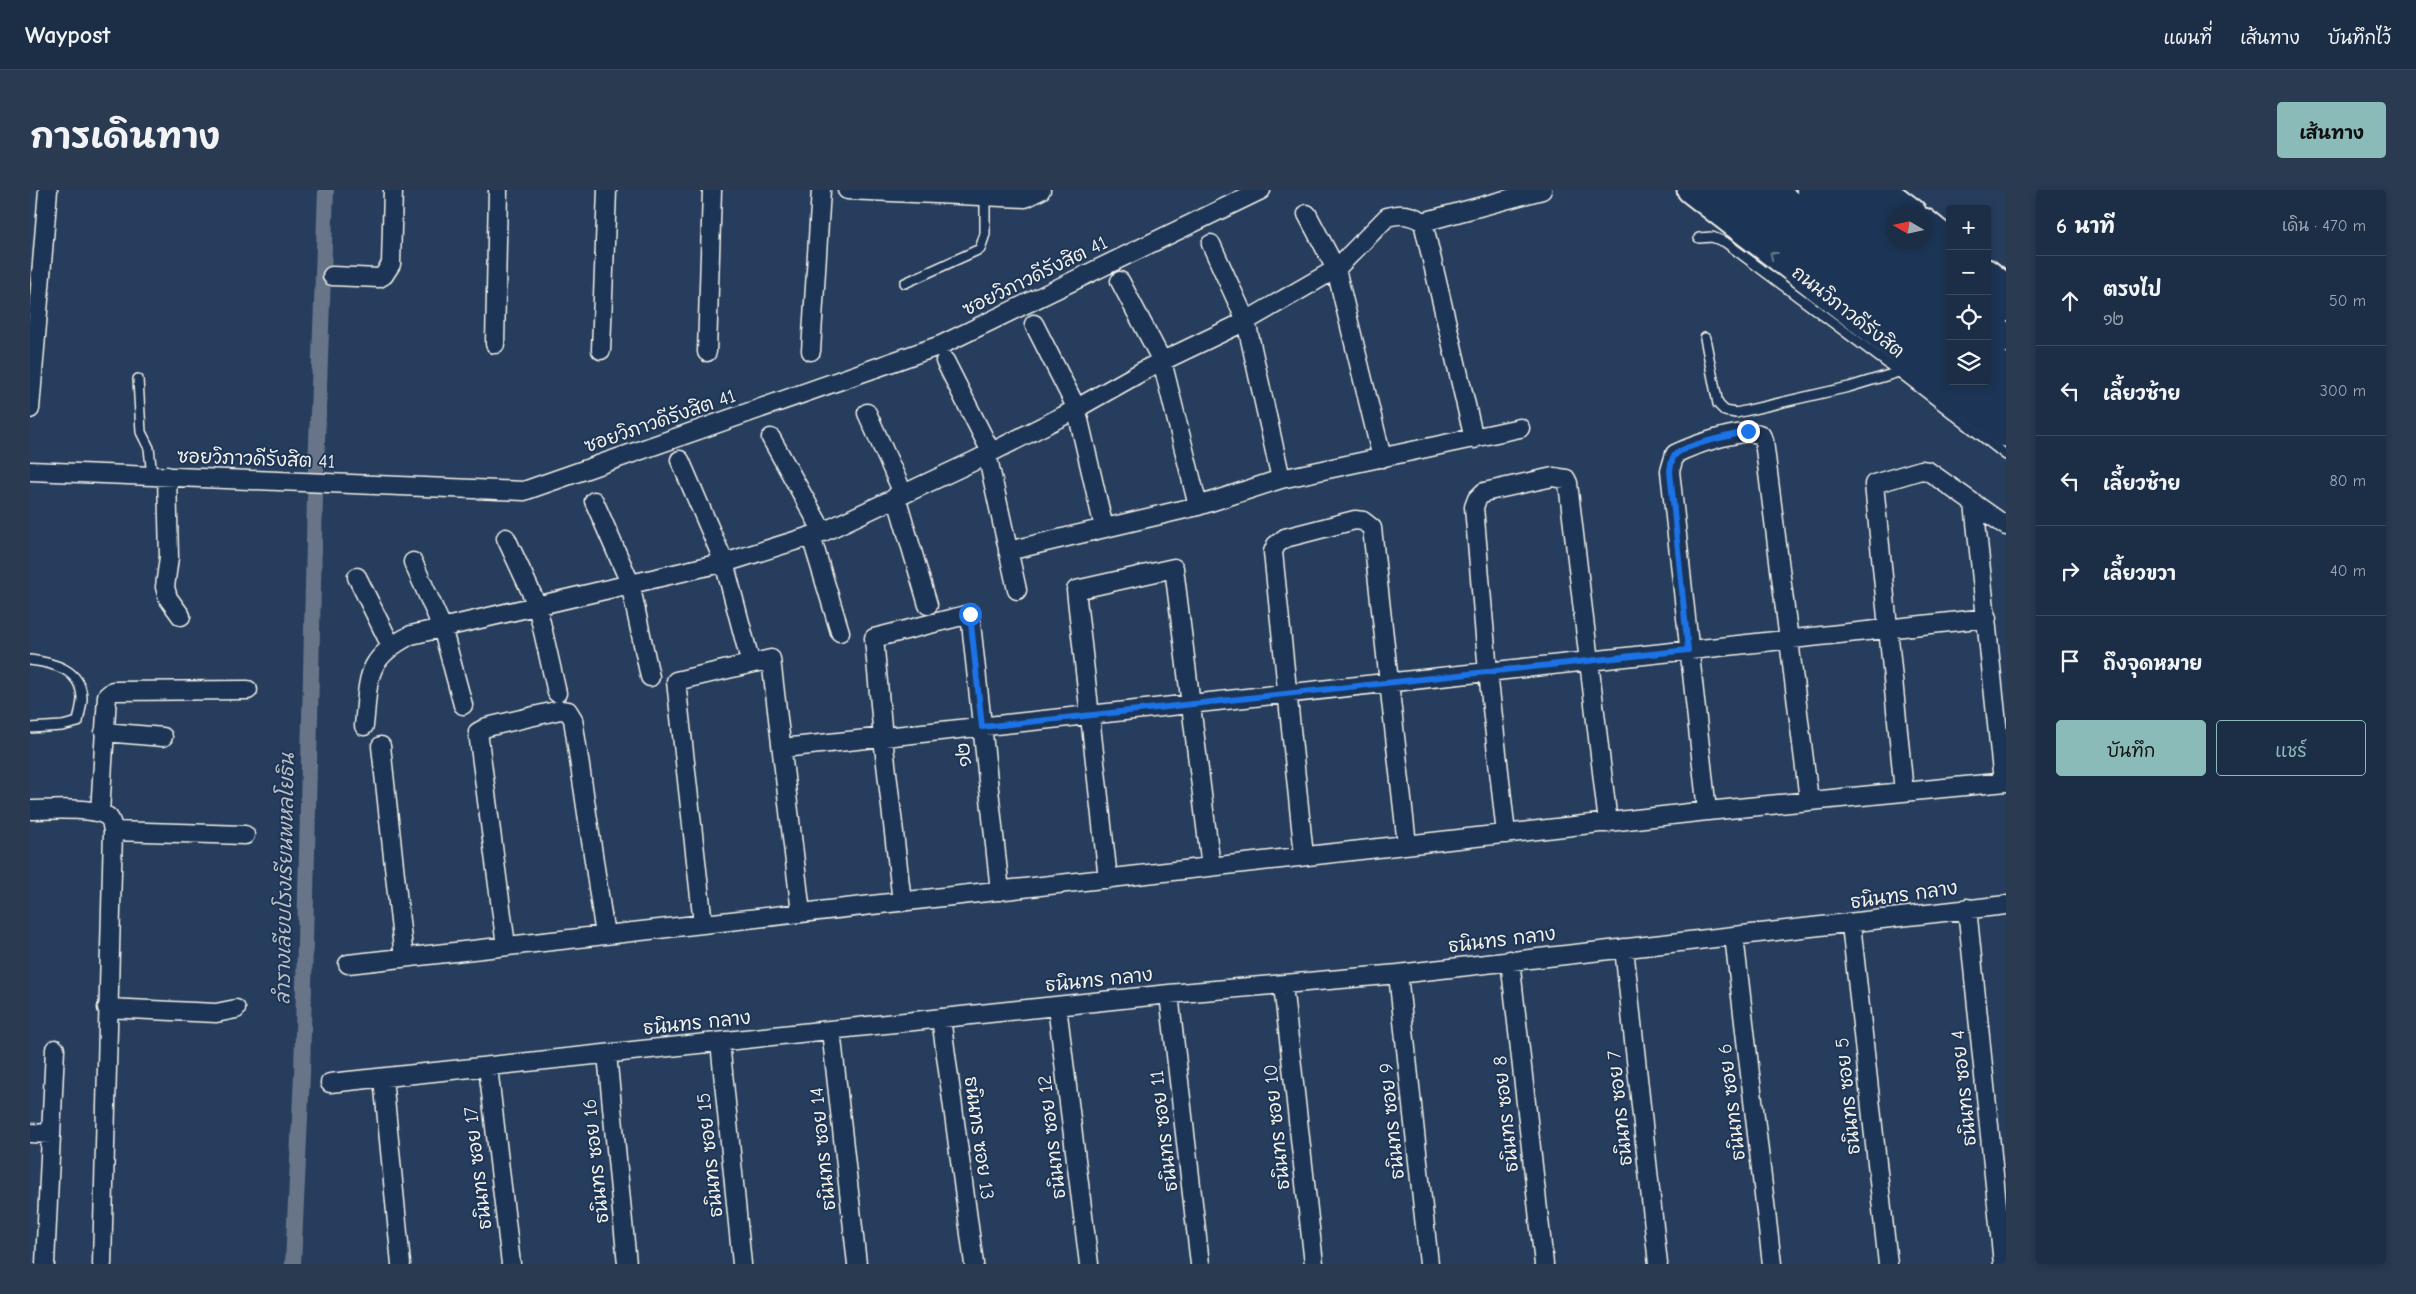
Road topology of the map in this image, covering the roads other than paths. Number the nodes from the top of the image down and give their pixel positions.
1 (48, 190) edge
2 (393, 190) edge
3 (498, 190) edge
4 (607, 190) edge
5 (712, 190) edge
6 (821, 190) edge
7 (847, 190) edge
8 (1261, 190) edge
9 (1542, 190) edge
10 (1690, 190) edge
11 (1720, 190) edge
12 (1744, 190) edge
13 (1770, 190) edge
14 (1811, 190) edge
15 (1835, 190) edge
16 (1859, 190) edge
17 (1884, 190) edge
18 (1037, 191) edge
19 (930, 192) edge
20 (985, 196) junction
21 (1904, 205) edge
22 (1886, 211) edge
23 (1307, 214) dead end
24 (1422, 222) junction
25 (1931, 227) edge
26 (1886, 231) edge
27 (1699, 238) dead end
28 (1946, 239) edge
29 (1211, 244) dead end
30 (1931, 248) edge
31 (1909, 250) edge
32 (1946, 260) edge
33 (1336, 269) junction
34 (1991, 275) edge
35 (332, 276) dead end
36 (1946, 278) edge
37 (1120, 281) dead end
38 (905, 283) dead end
39 (2006, 287) edge
40 (1946, 292) edge
41 (1991, 295) edge
42 (2006, 307) edge
43 (1991, 312) edge
44 (1246, 321) junction
45 (1034, 324) dead end
46 (2006, 324) edge
47 (1946, 325) edge
48 (1991, 327) edge
49 (1705, 338) dead end
50 (2006, 338) edge
51 (1946, 341) edge
52 (495, 344) dead end
53 (601, 350) dead end
54 (811, 350) dead end
55 (707, 352) dead end
56 (1991, 359) edge
57 (945, 361) dead end
58 (1162, 361) junction
59 (1946, 368) edge
60 (2006, 370) edge
61 (1899, 372) junction
62 (1991, 375) edge
63 (138, 379) dead end
64 (1968, 385) edge
65 (2006, 386) edge
66 (1076, 407) junction
67 (30, 409) edge
68 (867, 413) dead end
69 (2006, 415) edge
70 (1520, 428) dead end
71 (2006, 434) edge
72 (771, 438) dead end
73 (1474, 439) junction
74 (989, 453) junction
75 (2006, 454) edge
76 (1382, 458) junction
77 (680, 460) dead end
78 (30, 471) edge
79 (159, 476) junction
80 (1281, 479) junction
81 (900, 494) junction
82 (594, 501) dead end
83 (1974, 503) junction
84 (1198, 506) junction
85 (2006, 526) edge
86 (1104, 528) junction
87 (817, 534) junction
88 (506, 538) dead end
89 (1008, 551) junction
90 (414, 562) dead end
91 (724, 562) junction
92 (357, 578) dead end
93 (630, 583) junction
94 (1017, 590) dead end
95 (537, 605) junction
96 (928, 605) dead end
97 (181, 616) dead end
98 (1987, 618) junction
99 (442, 628) junction
100 (1889, 628) junction
101 (840, 632) dead end
102 (1790, 639) junction
103 (391, 646) junction
104 (1688, 650) junction
105 (748, 653) dead end
106 (30, 660) edge
107 (1590, 661) junction
108 (1488, 672) junction
109 (650, 677) dead end
110 (1389, 683) junction
111 (248, 690) dead end
112 (557, 693) dead end
113 (1287, 693) junction
114 (1192, 704) junction
115 (463, 705) dead end
116 (1090, 715) junction
117 (364, 726) dead end
118 (982, 727) junction
119 (30, 728) edge
120 (104, 732) junction
121 (163, 737) dead end
122 (882, 738) junction
123 (380, 746) dead end
124 (782, 748) junction
125 (2004, 782) edge
126 (1904, 792) junction
127 (1809, 800) junction
128 (30, 810) edge
129 (1707, 811) junction
130 (100, 813) junction
131 (1608, 823) junction
132 (112, 832) junction
133 (1506, 834) junction
134 (245, 835) dead end
135 (1407, 845) junction
136 (1304, 856) junction
137 (1211, 867) junction
138 (1108, 879) junction
139 (1000, 891) junction
140 (902, 902) junction
141 (2006, 905) edge
142 (1967, 908) junction
143 (801, 913) junction
144 (703, 924) junction
145 (1851, 924) junction
146 (605, 935) junction
147 (1734, 936) junction
148 (506, 946) junction
149 (1624, 948) junction
150 (404, 958) junction
151 (1510, 960) junction
152 (348, 964) dead end
153 (1398, 974) junction
154 (1283, 985) junction
155 (1169, 994) junction
156 (1057, 1006) junction
157 (107, 1008) junction
158 (236, 1009) dead end
159 (941, 1018) junction
160 (831, 1030) junction
161 (720, 1042) junction
162 (55, 1049) dead end
163 (606, 1054) junction
164 (488, 1067) junction
165 (383, 1078) junction
166 (330, 1083) dead end
167 (30, 1132) edge
168 (51, 1134) junction
169 (44, 1264) edge
170 (102, 1264) edge
171 (401, 1264) edge
172 (511, 1264) edge
173 (627, 1264) edge
174 (742, 1264) edge
175 (857, 1264) edge
176 (974, 1264) edge
177 (1089, 1264) edge
178 (1200, 1264) edge
179 (1314, 1264) edge
180 (1429, 1264) edge
181 (1544, 1264) edge
182 (1658, 1264) edge
183 (1772, 1264) edge
184 (1888, 1264) edge
185 (2003, 1264) edge

1 - 67 street
2 - 35 street
3 - 52 street
4 - 53 street
5 - 55 street
6 - 54 street
7 - 19 street
8 - 79 street, ซอยวิภาวดีรังสิต 41
9 - 24 street
71 -> 10 main road, ถนนวิภาวดีรังสิต
11 - 59 highway
12 - 51 highway, ถนนวิภาวดีรังสิต
13 - 47 highway
14 - 40 highway
15 - 26 highway
16 - 22 highway
17 - 21 main road
18 - 20 street
19 - 20 street
20 - 38 lane
23 - 33 street
24 - 33 street
24 - 73 street
25 - 28 main road
27 - 61 lane
29 - 44 street
30 - 32 highway
31 - 36 highway
33 - 44 street
33 - 76 street
34 - 39 main road
37 - 58 street
41 - 42 highway
43 - 46 highway
44 - 58 street
44 - 80 street
45 - 66 street
48 - 50 highway
49 - 61 lane
56 - 60 highway
57 - 74 street
58 - 66 street
58 - 84 street
61 - 75 lane
62 - 65 highway
63 - 79 lane
64 - 69 highway
66 - 74 street
66 - 86 street
68 - 81 street
70 - 73 street
72 - 87 street
73 - 76 street
74 - 81 street
74 - 89 street
76 - 80 street
77 - 91 street
78 - 79 street, ซอยวิภาวดีรังสิต 41
79 - 97 street
80 - 84 street
81 - 87 street
81 - 96 street
82 - 93 street
83 - 85 street
83 - 98 street
83 - 100 street
84 - 86 street
86 - 89 street
87 - 91 street
87 - 101 street
88 - 95 street
89 - 94 street
90 - 99 street
91 - 93 street
91 - 105 street
92 - 103 street
93 - 95 street
93 - 109 street
95 - 99 street
95 - 112 street
98 - 100 street
98 - 125 street
99 - 103 street
99 - 115 street
100 - 102 street
100 - 126 street
102 - 104 street
102 - 104 street
102 - 127 street
103 - 117 street
104 - 107 street
104 - 129 street
106 - 119 lane
107 - 108 street
107 - 108 street
107 - 131 street
108 - 110 street
108 - 133 street
110 - 113 street
110 - 113 street
110 - 135 street
111 - 120 street
113 - 114 street
113 - 136 street
114 - 116 street
114 - 116 street
114 - 137 street
116 - 118 street
116 - 138 street
118 - 122 street
118 - 122 street, ๑๒
118 - 139 street, ๑๒
120 - 121 street
120 - 130 street
122 - 124 street
122 - 140 street
123 - 150 street
124 - 143 street
124 - 144 street
125 - 126 street
126 - 127 street
127 - 129 street
128 - 130 street
129 - 131 street
130 - 132 street
131 - 133 street
132 - 134 street
132 - 157 street
133 - 135 street
135 - 136 street
136 - 137 street
137 - 138 street
138 - 139 street
139 - 140 street
140 - 143 street
141 - 142 street, ธนินทร กลาง
142 - 145 street, ธนินทร กลาง
142 - 185 street, ธนินทร ซอย 4
143 - 144 street
144 - 146 street
145 - 147 street, ธนินทร กลาง
145 - 184 street, ธนินทร ซอย 5
146 - 148 street
146 - 148 street
147 - 149 street, ธนินทร กลาง
147 - 183 street, ธนินทร ซอย 6
148 - 150 street
149 - 151 street, ธนินทร กลาง
149 - 182 street, ธนินทร ซอย 7
150 - 152 street
151 - 153 street, ธนินทร กลาง
151 - 181 street, ธนินทร ซอย 8
153 - 154 street, ธนินทร กลาง
153 - 180 street, ธนินทร ซอย 9
154 - 155 street, ธนินทร กลาง
154 - 179 street, ธนินทร ซอย 10
155 - 156 street, ธนินทร กลาง
155 - 178 street, ธนินทร ซอย 11
156 - 159 street, ธนินทร กลาง
156 - 177 street, ธนินทร ซอย 12
157 - 158 street
157 - 170 street
159 - 160 street, ธนินทร กลาง
159 - 176 street, ธนินทร ซอย 13
160 - 161 street, ธนินทร กลาง
160 - 175 street, ธนินทร ซอย 14
161 - 163 street, ธนินทร กลาง
161 - 174 street, ธนินทร ซอย 15
162 - 168 street
163 - 164 street, ธนินทร กลาง
163 - 173 street, ธนินทร ซอย 16
164 - 165 street, ธนินทร กลาง
164 - 172 street, ธนินทร ซอย 17
165 - 166 street, ธนินทร กลาง
165 - 171 street
167 - 168 street
168 - 169 street

